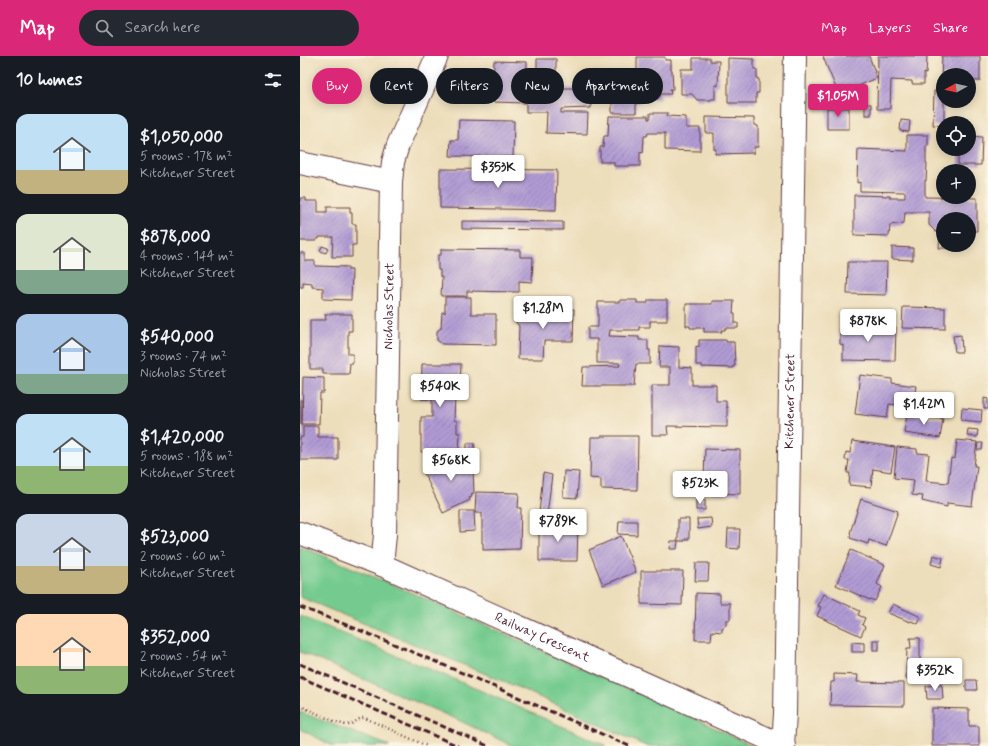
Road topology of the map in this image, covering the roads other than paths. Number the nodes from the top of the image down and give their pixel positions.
1 (437, 56) edge
2 (795, 56) edge
3 (300, 162) edge
4 (391, 182) junction
5 (300, 533) edge
6 (382, 565) junction
7 (783, 746) edge

1 - 4 street, Nicholas Street
2 - 7 street, Kitchener Street
3 - 4 street
4 - 6 street, Nicholas Street
5 - 6 street, Railway Crescent
6 - 7 street, Railway Crescent

